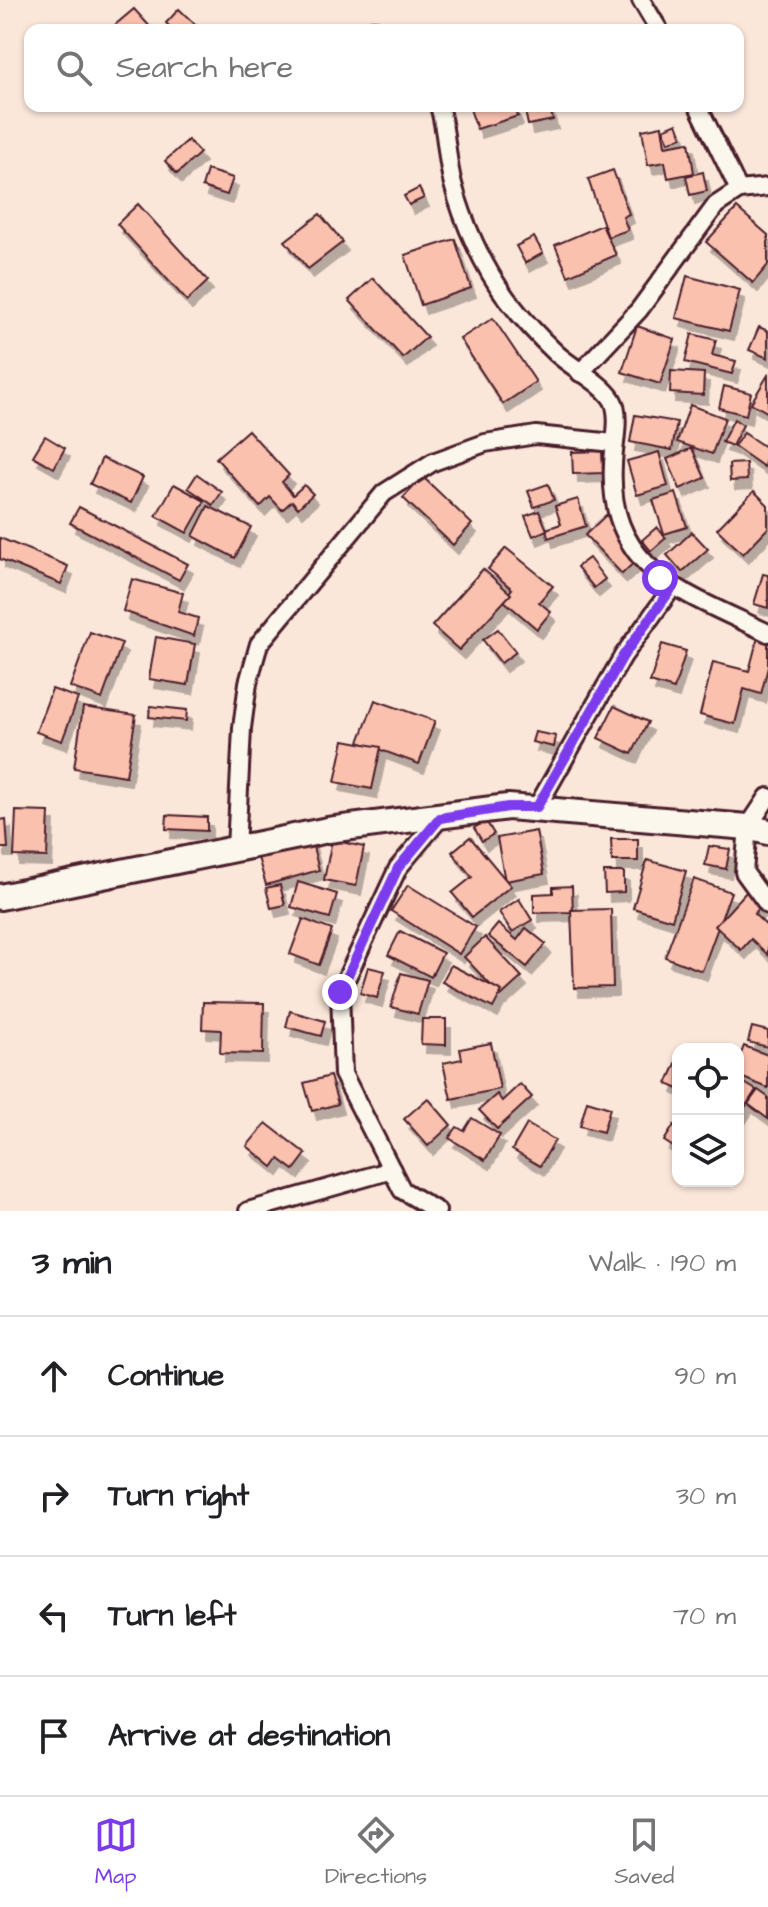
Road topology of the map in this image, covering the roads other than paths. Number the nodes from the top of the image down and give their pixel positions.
1 (641, 0) edge
2 (655, 24) edge
3 (441, 112) edge
4 (701, 112) edge
5 (768, 187) edge
6 (739, 190) junction
7 (580, 373) junction
8 (614, 443) junction
9 (672, 588) junction
10 (768, 633) edge
11 (768, 797) edge
12 (537, 807) junction
13 (440, 818) junction
14 (758, 829) edge
15 (236, 849) junction
16 (2, 895) edge
17 (768, 905) edge
18 (392, 1170) junction
19 (248, 1211) edge
20 (437, 1211) edge

1 - 2 street
3 - 7 street
4 - 6 street
5 - 6 street
6 - 7 street
7 - 8 street
8 - 9 street
8 - 15 street
9 - 10 street
9 - 12 street
11 - 14 street
12 - 13 street
12 - 14 street
13 - 15 street
13 - 18 street
14 - 17 street
15 - 16 street
18 - 19 street
18 - 20 street

